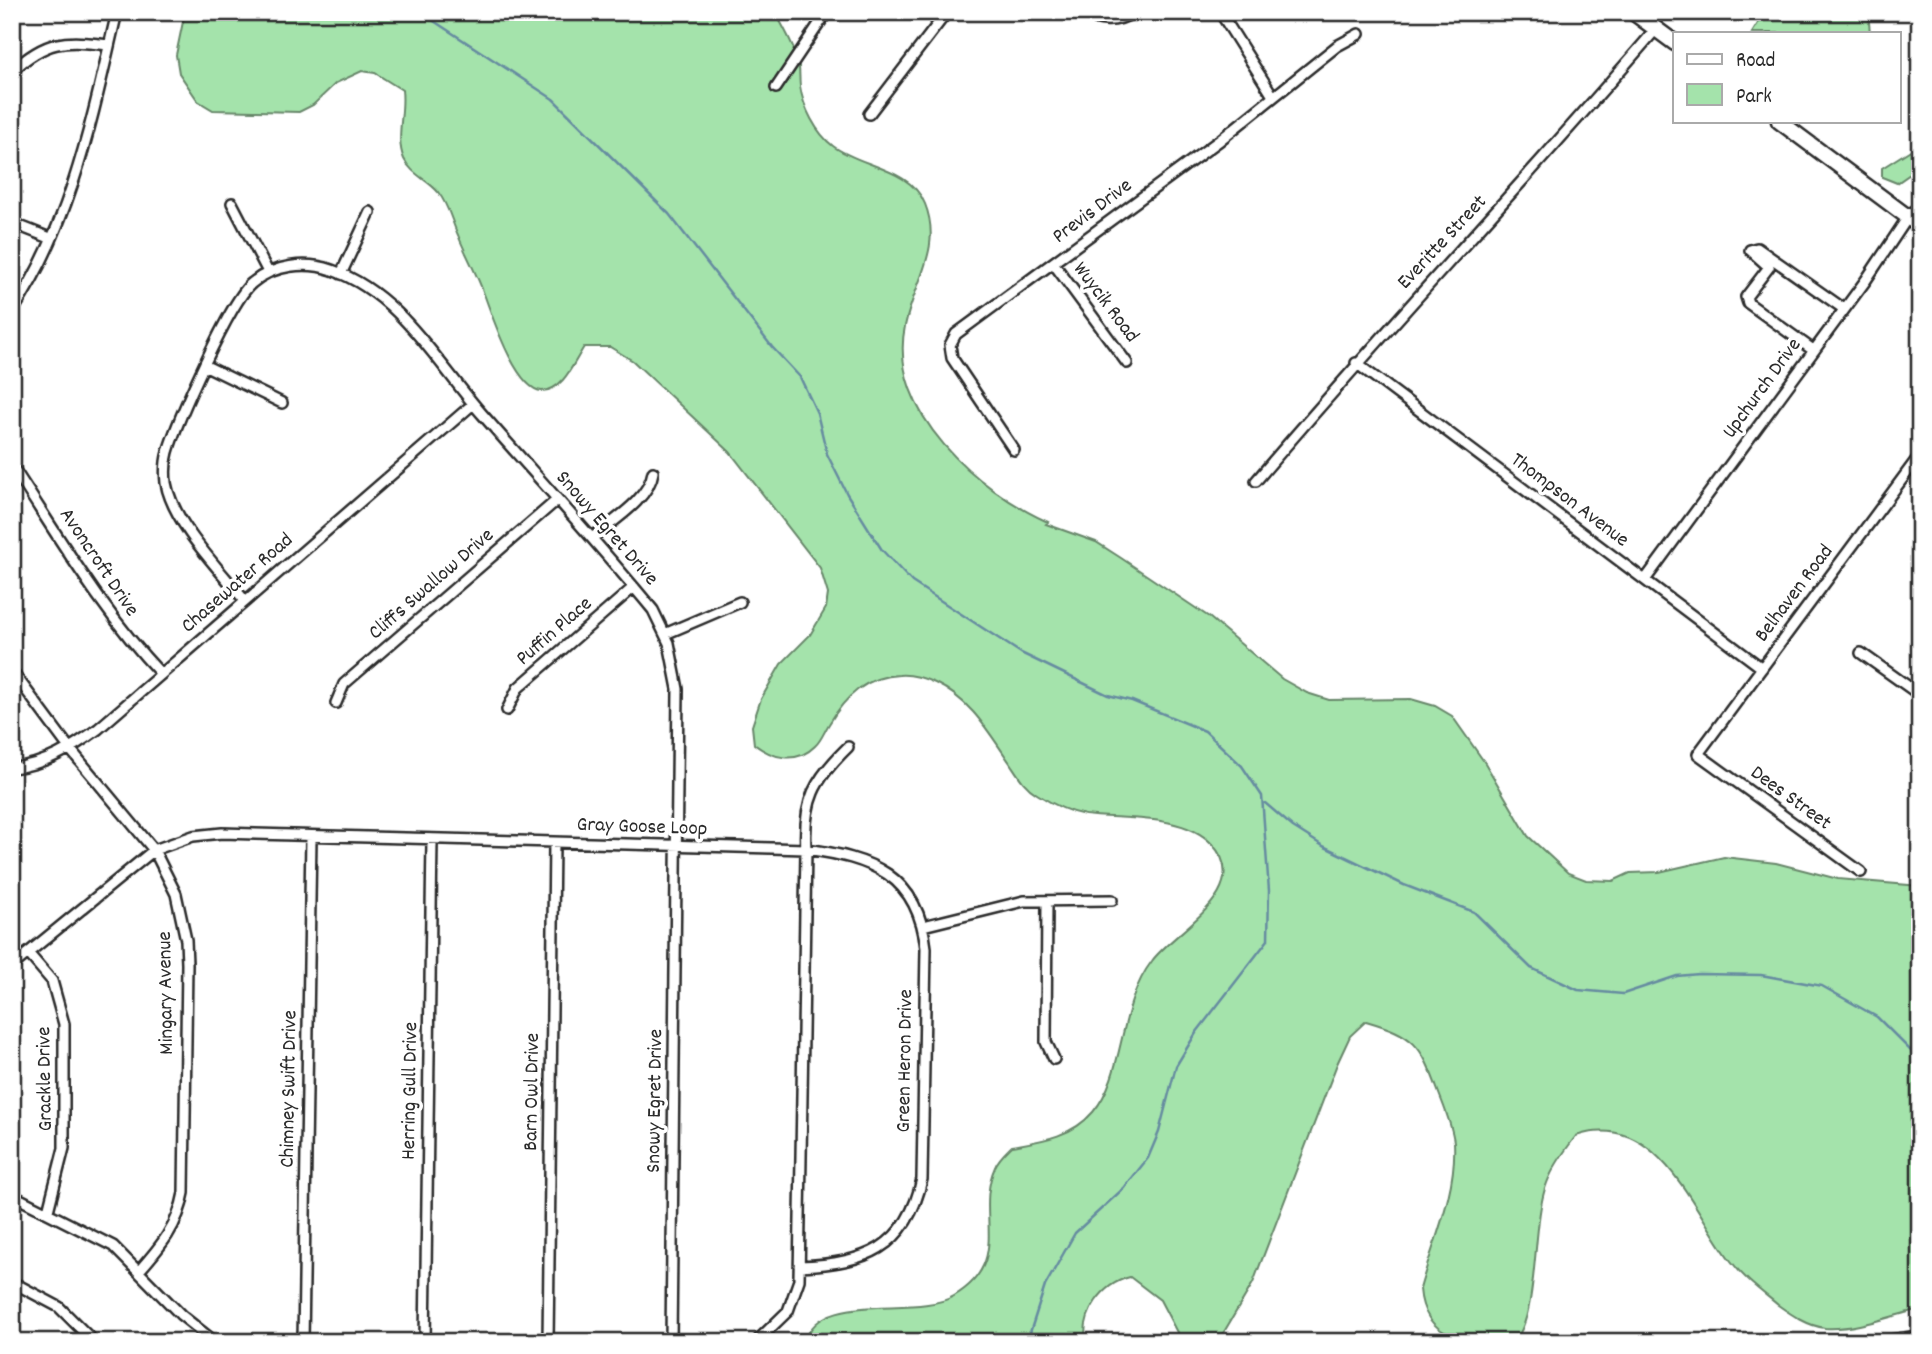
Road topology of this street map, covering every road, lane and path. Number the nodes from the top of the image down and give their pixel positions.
1 (117, 12) edge
2 (827, 12) edge
3 (947, 12) edge
4 (1080, 12) edge
5 (1134, 12) edge
6 (1220, 12) edge
7 (1633, 12) edge
8 (1656, 29) junction
9 (1359, 34) dead end
10 (1673, 42) edge
11 (109, 45) junction
12 (12, 71) edge
13 (776, 88) dead end
14 (1273, 96) junction
15 (869, 114) dead end
16 (1780, 122) edge
17 (232, 203) dead end
18 (1920, 207) edge
19 (370, 212) dead end
20 (1914, 222) edge
21 (12, 223) edge
22 (50, 238) junction
23 (1054, 264) junction
24 (268, 272) junction
25 (341, 274) junction
26 (1844, 309) junction
27 (12, 313) edge
28 (1813, 350) junction
29 (1128, 363) dead end
30 (1356, 363) junction
31 (206, 366) junction
32 (282, 403) dead end
33 (473, 404) junction
34 (1014, 450) dead end
35 (1920, 455) edge
36 (12, 466) edge
37 (653, 472) dead end
38 (1256, 481) dead end
39 (557, 500) junction
40 (592, 538) junction
41 (1645, 580) junction
42 (634, 587) junction
43 (245, 601) junction
44 (740, 602) dead end
45 (665, 634) junction
46 (1861, 653) dead end
47 (1762, 667) junction
48 (12, 671) edge
49 (161, 674) junction
50 (1920, 695) edge
51 (336, 703) dead end
52 (507, 710) dead end
53 (848, 747) dead end
54 (70, 749) junction
55 (1698, 754) joint
56 (12, 768) edge
57 (311, 837) junction
58 (432, 840) junction
59 (554, 843) junction
60 (678, 846) junction
61 (806, 849) junction
62 (154, 850) junction
63 (1861, 872) dead end
64 (1112, 900) dead end
65 (1047, 902) junction
66 (923, 926) junction
67 (28, 953) junction
68 (12, 966) edge
69 (1054, 1059) dead end
70 (12, 1195) edge
71 (48, 1211) junction
72 (799, 1266) junction
73 (139, 1271) junction
74 (12, 1282) edge
75 (94, 1342) edge
76 (215, 1342) edge
77 (303, 1342) edge
78 (425, 1342) edge
79 (548, 1342) edge
80 (671, 1342) edge
81 (756, 1342) edge

1 - 11 street
2 - 13 street
3 - 15 street
4 - 5 street
6 - 14 street
7 - 8 main road
8 - 10 main road
8 - 30 street, Everitte Street
9 - 14 street, Previs Drive
11 - 12 street
11 - 22 street
14 - 23 street, Previs Drive
16 - 20 main road
17 - 24 street
18 - 20 street
19 - 25 street
20 - 26 street, Upchurch Drive
21 - 22 street
22 - 27 street
23 - 29 street, Wuycik Road
23 - 34 street, Previs Drive
24 - 25 street, Snowy Egret Drive
24 - 31 street, Snowy Egret Drive
25 - 33 street, Snowy Egret Drive
26 - 28 street, Upchurch Drive
26 - 28 street
28 - 41 street, Upchurch Drive
30 - 38 street, Everitte Street
30 - 41 street, Thompson Avenue
31 - 32 street
31 - 43 street, Snowy Egret Drive
33 - 39 street, Snowy Egret Drive
33 - 43 street, Chasewater Road
35 - 47 street, Belhaven Road
36 - 49 street, Avoncroft Drive
37 - 40 street
39 - 40 street, Snowy Egret Drive
39 - 51 street, Cliffs Swallow Drive
40 - 42 street, Snowy Egret Drive
41 - 47 street, Thompson Avenue
42 - 45 street, Snowy Egret Drive
42 - 52 street, Puffin Place
43 - 49 street, Chasewater Road
44 - 45 street
45 - 60 street, Snowy Egret Drive
46 - 50 street
47 - 55 street, Belhaven Road
48 - 54 street, Mingary Avenue
49 - 54 street, Chasewater Road
53 - 61 street
54 - 56 street, Chasewater Road
54 - 62 street, Mingary Avenue
55 - 63 street, Dees Street
57 - 58 street, Gray Goose Loop
57 - 62 street, Gray Goose Loop
57 - 77 street, Chimney Swift Drive
58 - 59 street, Gray Goose Loop
58 - 78 street, Herring Gull Drive
59 - 60 street, Gray Goose Loop
59 - 79 street, Barn Owl Drive
60 - 61 street, Gray Goose Loop
60 - 80 street, Snowy Egret Drive
61 - 66 street, Green Heron Drive
61 - 72 street
62 - 67 street, Gray Goose Loop
62 - 73 street, Mingary Avenue
64 - 65 street
65 - 66 street
65 - 69 street
66 - 72 street, Green Heron Drive
67 - 68 street, Gray Goose Loop
67 - 71 street, Grackle Drive
70 - 71 street
71 - 73 street
72 - 81 street
73 - 76 street
74 - 75 street

